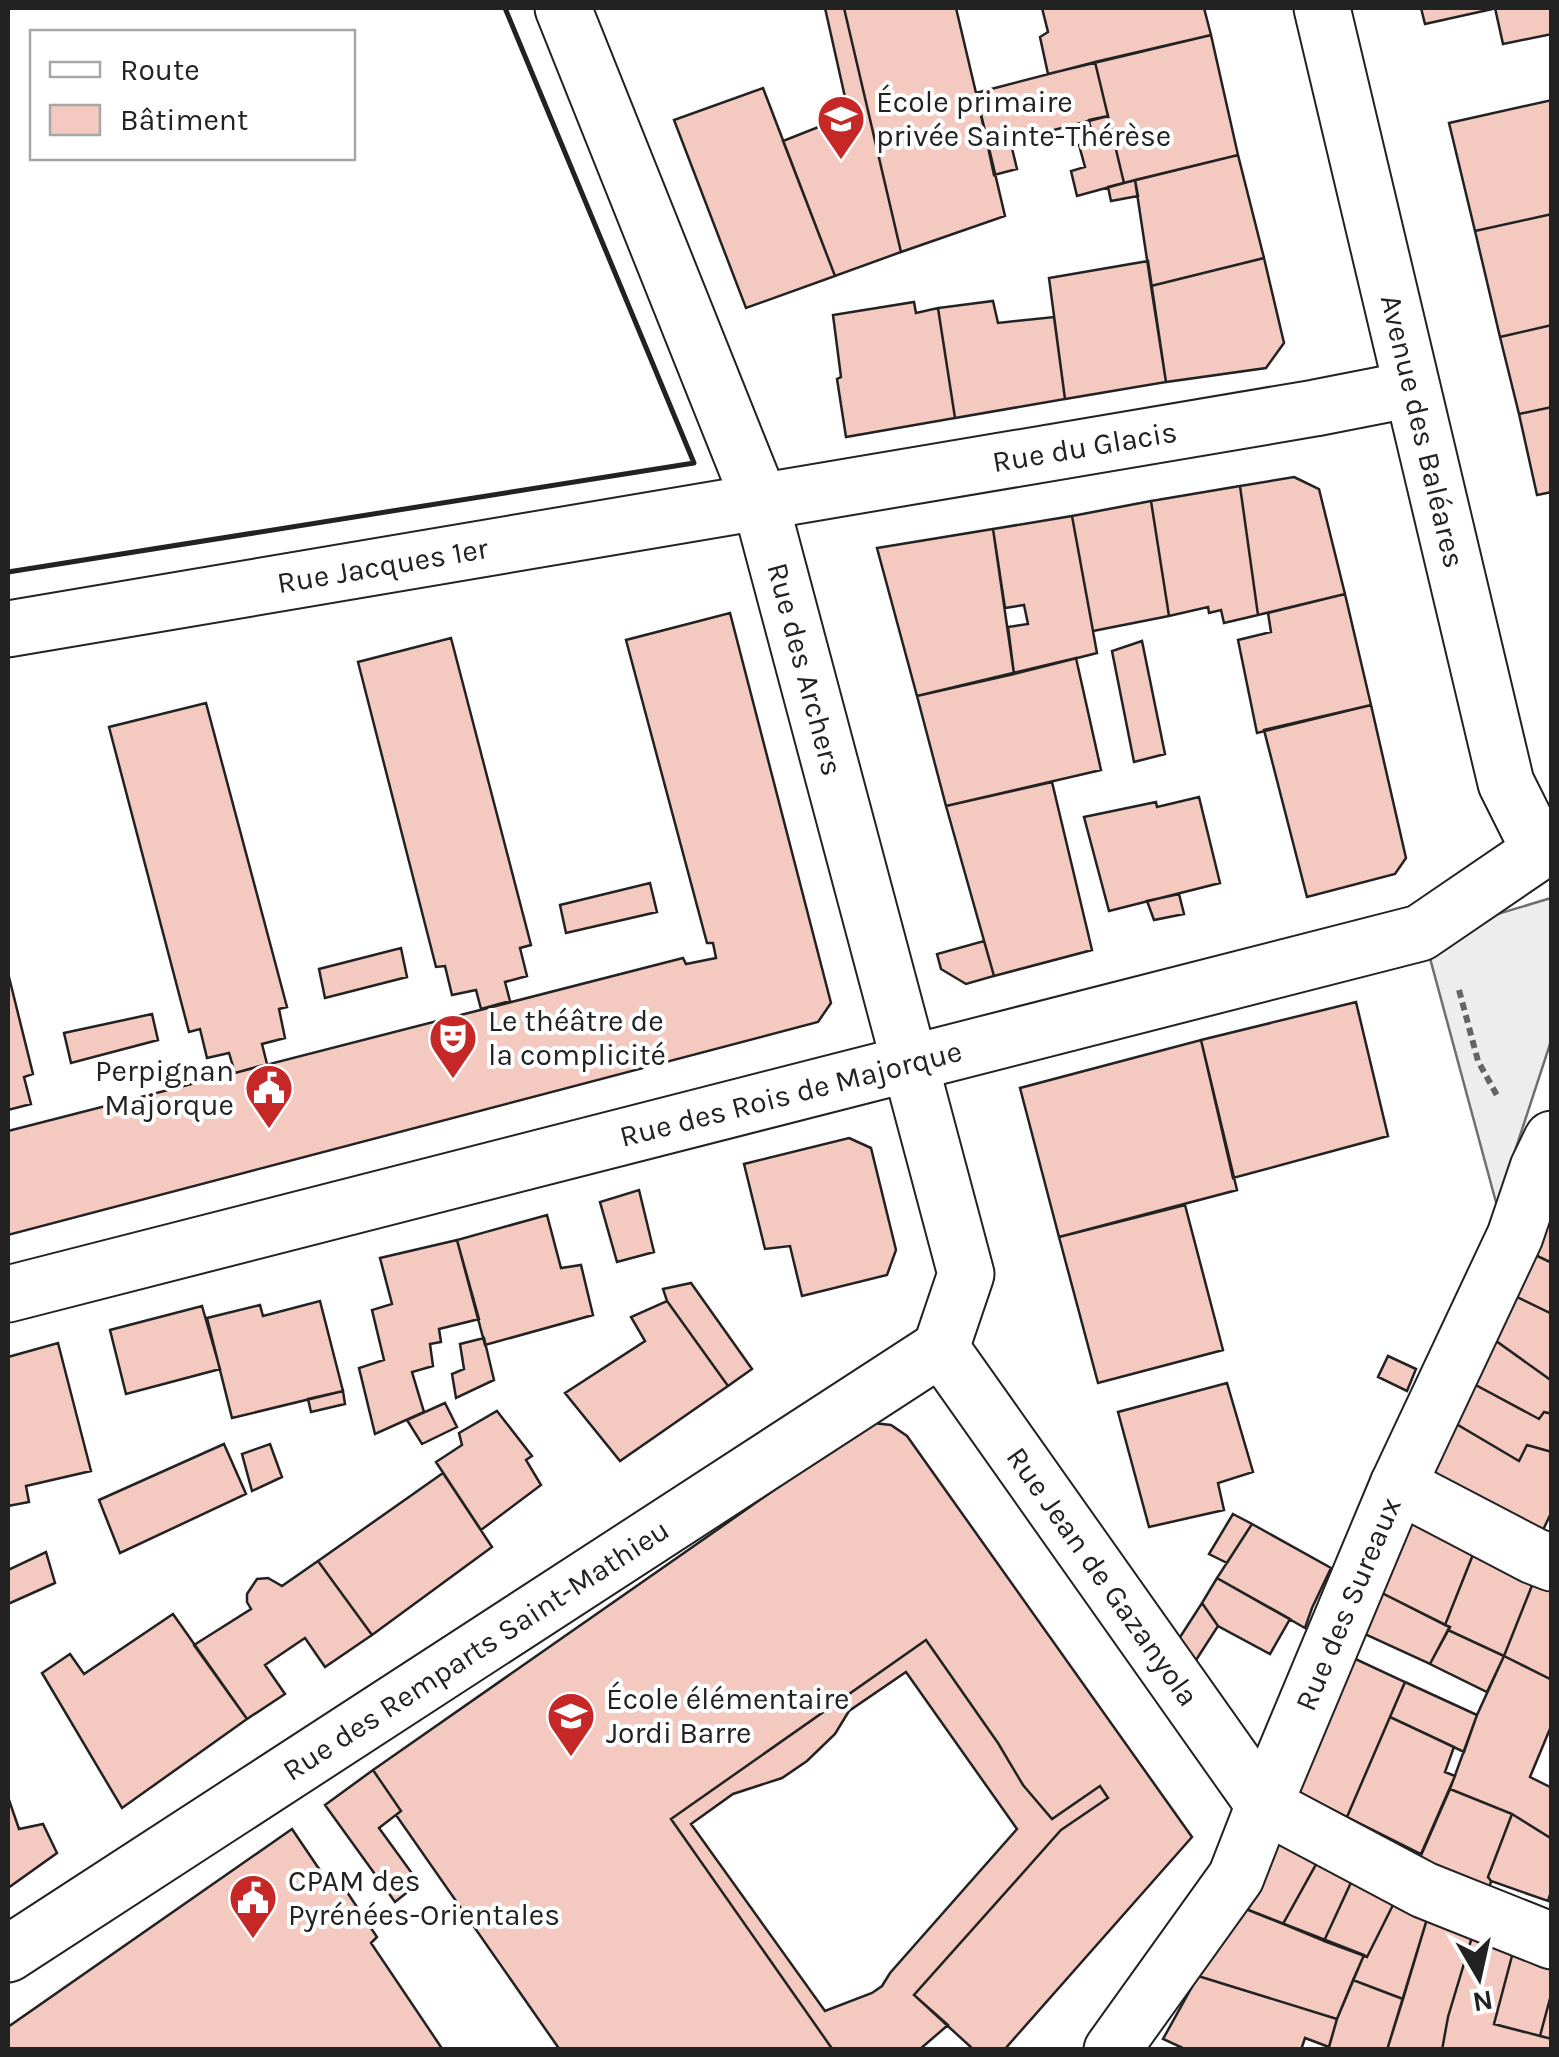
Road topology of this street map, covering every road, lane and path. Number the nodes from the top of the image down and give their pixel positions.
1 (563, 8) edge
2 (1322, 8) edge
3 (1412, 388) junction
4 (760, 501) junction
5 (8, 628) edge
6 (1546, 847) edge
7 (1458, 987) dead end
8 (1478, 1061) dead end
9 (911, 1063) junction
10 (1547, 1161) edge
11 (8, 1294) edge
12 (942, 1348) junction
13 (1398, 1485) junction
14 (1552, 1563) edge
15 (1264, 1805) junction
16 (1552, 1941) edge
17 (8, 1954) edge
18 (1112, 2050) edge

1 - 4 street, Rue des Archers
2 - 3 street, Avenue des Baléares
3 - 4 street, Rue du Glacis
3 - 6 street, Avenue des Baléares
4 - 5 street, Rue Jacques 1er
4 - 9 street, Rue des Archers
6 - 9 street, Rue des Rois de Majorque
7 - 8 path
9 - 11 street, Rue des Rois de Majorque
9 - 12 street, Rue des Archers
10 - 13 street, Rue des Sureaux
12 - 15 street, Rue Jean de Gazanyola
12 - 17 street, Rue des Remparts Saint-Mathieu
13 - 14 street
13 - 15 street, Rue des Sureaux
15 - 16 street
15 - 18 street, Rue des Sureaux

